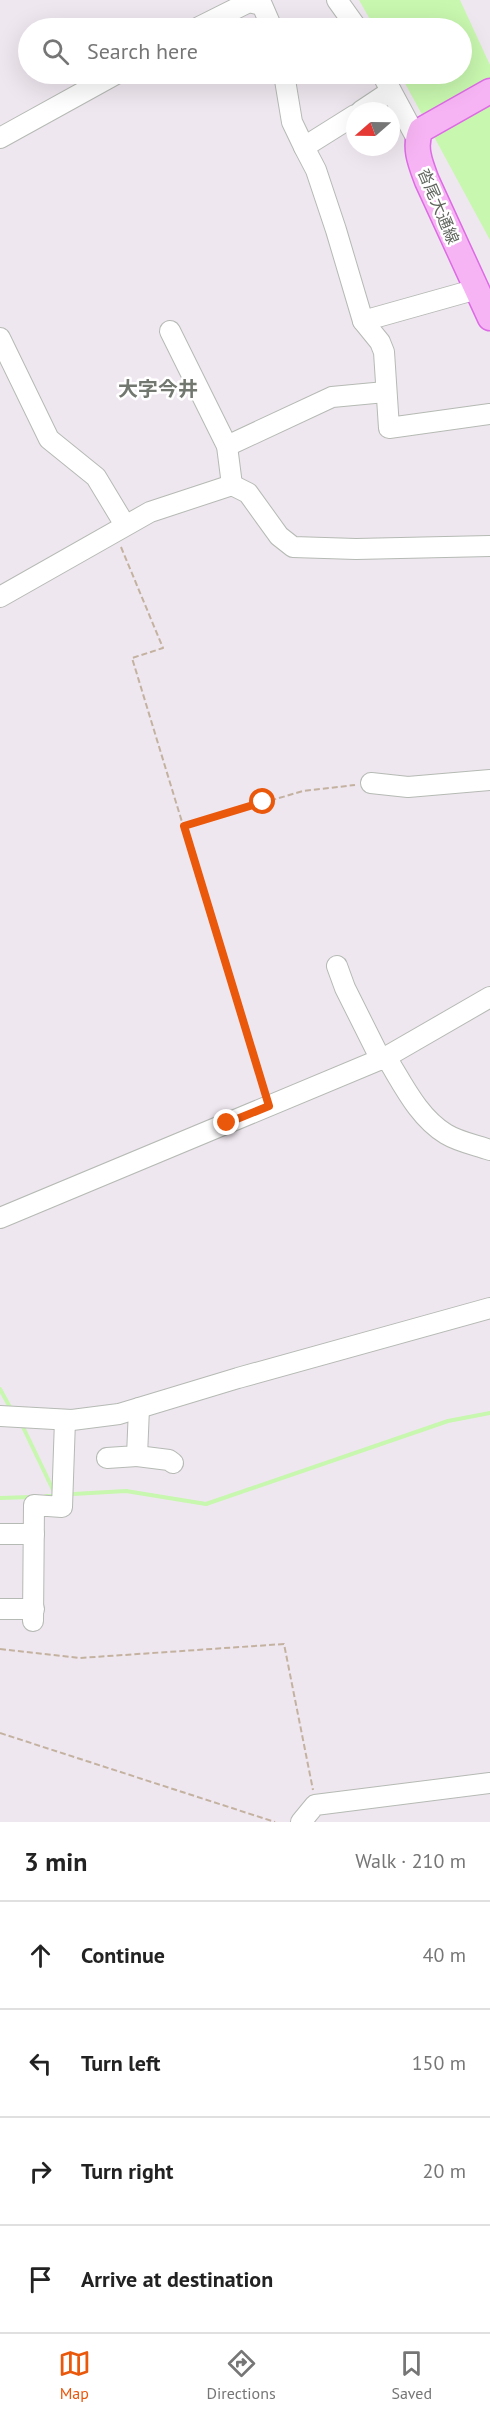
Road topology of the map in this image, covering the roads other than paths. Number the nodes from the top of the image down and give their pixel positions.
1 (337, 0) edge
2 (256, 1) edge
3 (216, 18) edge
4 (268, 18) edge
5 (350, 18) edge
6 (98, 84) edge
7 (286, 84) edge
8 (384, 84) edge
9 (387, 84) edge
10 (490, 91) edge
11 (369, 102) edge
12 (346, 121) edge
13 (419, 135) junction
14 (0, 138) edge
15 (304, 147) junction
16 (477, 289) junction
17 (490, 318) edge
18 (363, 321) junction
19 (170, 330) dead end
20 (0, 338) edge
21 (385, 392) junction
22 (490, 414) edge
23 (227, 446) junction
24 (232, 485) junction
25 (120, 528) junction
26 (490, 546) edge
27 (0, 597) edge
28 (490, 780) edge
29 (371, 783) road end
30 (337, 966) dead end
31 (490, 997) edge
32 (383, 1059) junction
33 (490, 1150) edge
34 (0, 1218) edge
35 (490, 1308) edge
36 (139, 1408) junction
37 (0, 1416) edge
38 (65, 1420) junction
39 (136, 1456) junction
40 (106, 1458) dead end
41 (173, 1463) dead end
42 (1, 1534) edge
43 (34, 1534) junction
44 (1, 1609) edge
45 (490, 1783) edge
46 (301, 1822) edge

1 - 5 street
2 - 3 street
2 - 4 street
6 - 14 street
7 - 15 street
8 - 11 street
9 - 13 street
10 - 13 main road
12 - 15 street
13 - 16 main road, 沓尾大通線
15 - 18 street
16 - 17 main road, 沓尾大通線
16 - 18 street
18 - 21 street
19 - 23 street
20 - 25 street
21 - 22 street
21 - 23 street
23 - 24 street
24 - 25 street
24 - 26 street
25 - 27 street
28 - 29 street
30 - 32 street
31 - 32 street
32 - 33 street
32 - 34 street
35 - 36 street
36 - 38 street
36 - 39 street
37 - 38 street
38 - 43 street
39 - 40 street
39 - 41 street
42 - 43 street
43 - 44 street
45 - 46 street

